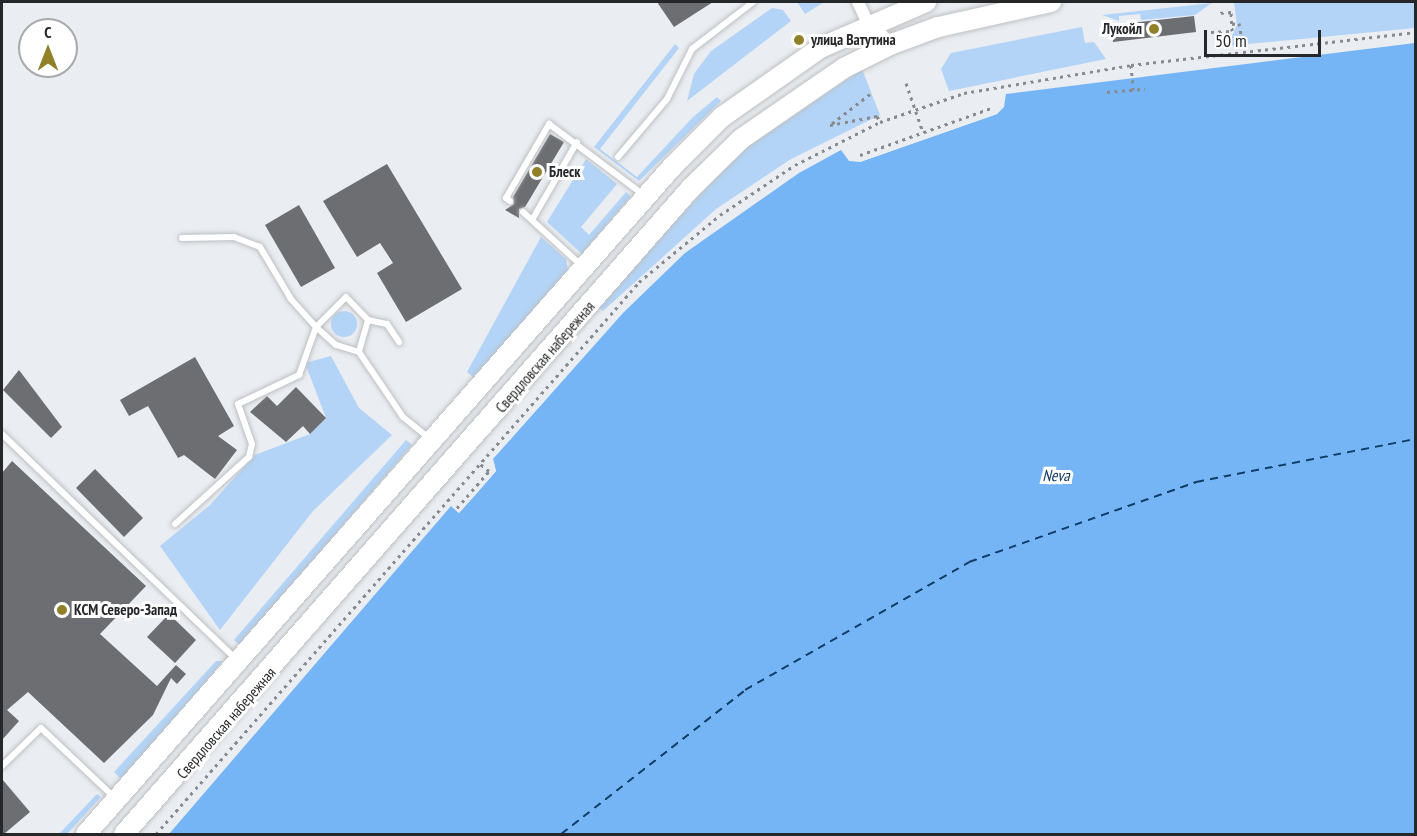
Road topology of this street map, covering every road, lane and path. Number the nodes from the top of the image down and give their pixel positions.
1 (753, 2) edge
2 (858, 2) edge
3 (926, 2) edge
4 (1051, 2) edge
5 (1219, 13) dead end
6 (868, 23) junction
7 (1232, 24) junction
8 (1211, 32) dead end
9 (1416, 32) edge
10 (892, 45) junction
11 (1244, 52) junction
12 (1131, 65) junction
13 (906, 83) dead end
14 (1144, 89) dead end
15 (1133, 90) junction
16 (1107, 92) dead end
17 (870, 94) dead end
18 (994, 107) dead end
19 (915, 109) junction
20 (880, 122) junction
21 (923, 132) junction
22 (577, 142) junction
23 (860, 155) dead end
24 (618, 157) dead end
25 (645, 195) junction
26 (510, 201) dead end
27 (523, 212) dead end
28 (532, 220) junction
29 (182, 238) dead end
30 (584, 267) junction
31 (368, 320) junction
32 (316, 327) junction
33 (399, 342) dead end
34 (359, 352) junction
35 (2, 435) edge
36 (432, 441) junction
37 (478, 463) junction
38 (457, 508) dead end
39 (176, 524) dead end
40 (239, 663) junction
41 (2, 766) edge
42 (118, 801) junction
43 (86, 834) edge
44 (124, 834) edge
45 (156, 834) edge

1 - 24 lane
2 - 6 street
3 - 6 main road, Свердловская набережная
4 - 10 main road, Свердловская набережная
5 - 7 path
6 - 10 street
6 - 25 main road, Свердловская набережная
7 - 8 path
7 - 11 path
9 - 11 path
10 - 44 main road, Свердловская набережная
11 - 12 path
12 - 15 path
12 - 19 path
13 - 19 path
14 - 15 path
15 - 16 path
17 - 20 path
18 - 21 path
19 - 20 path
19 - 21 path
20 - 37 path
21 - 23 path
22 - 25 lane
22 - 26 lane
22 - 28 lane
25 - 30 main road, Свердловская набережная
27 - 28 lane
28 - 30 lane
29 - 32 lane
30 - 36 main road, Свердловская набережная
31 - 32 lane
31 - 33 lane
31 - 34 lane
32 - 34 lane
32 - 39 lane
34 - 36 lane
35 - 40 lane
36 - 40 main road, Свердловская набережная
37 - 38 path
37 - 45 path
40 - 42 main road, Свердловская набережная
41 - 42 lane
42 - 43 main road, Свердловская набережная

